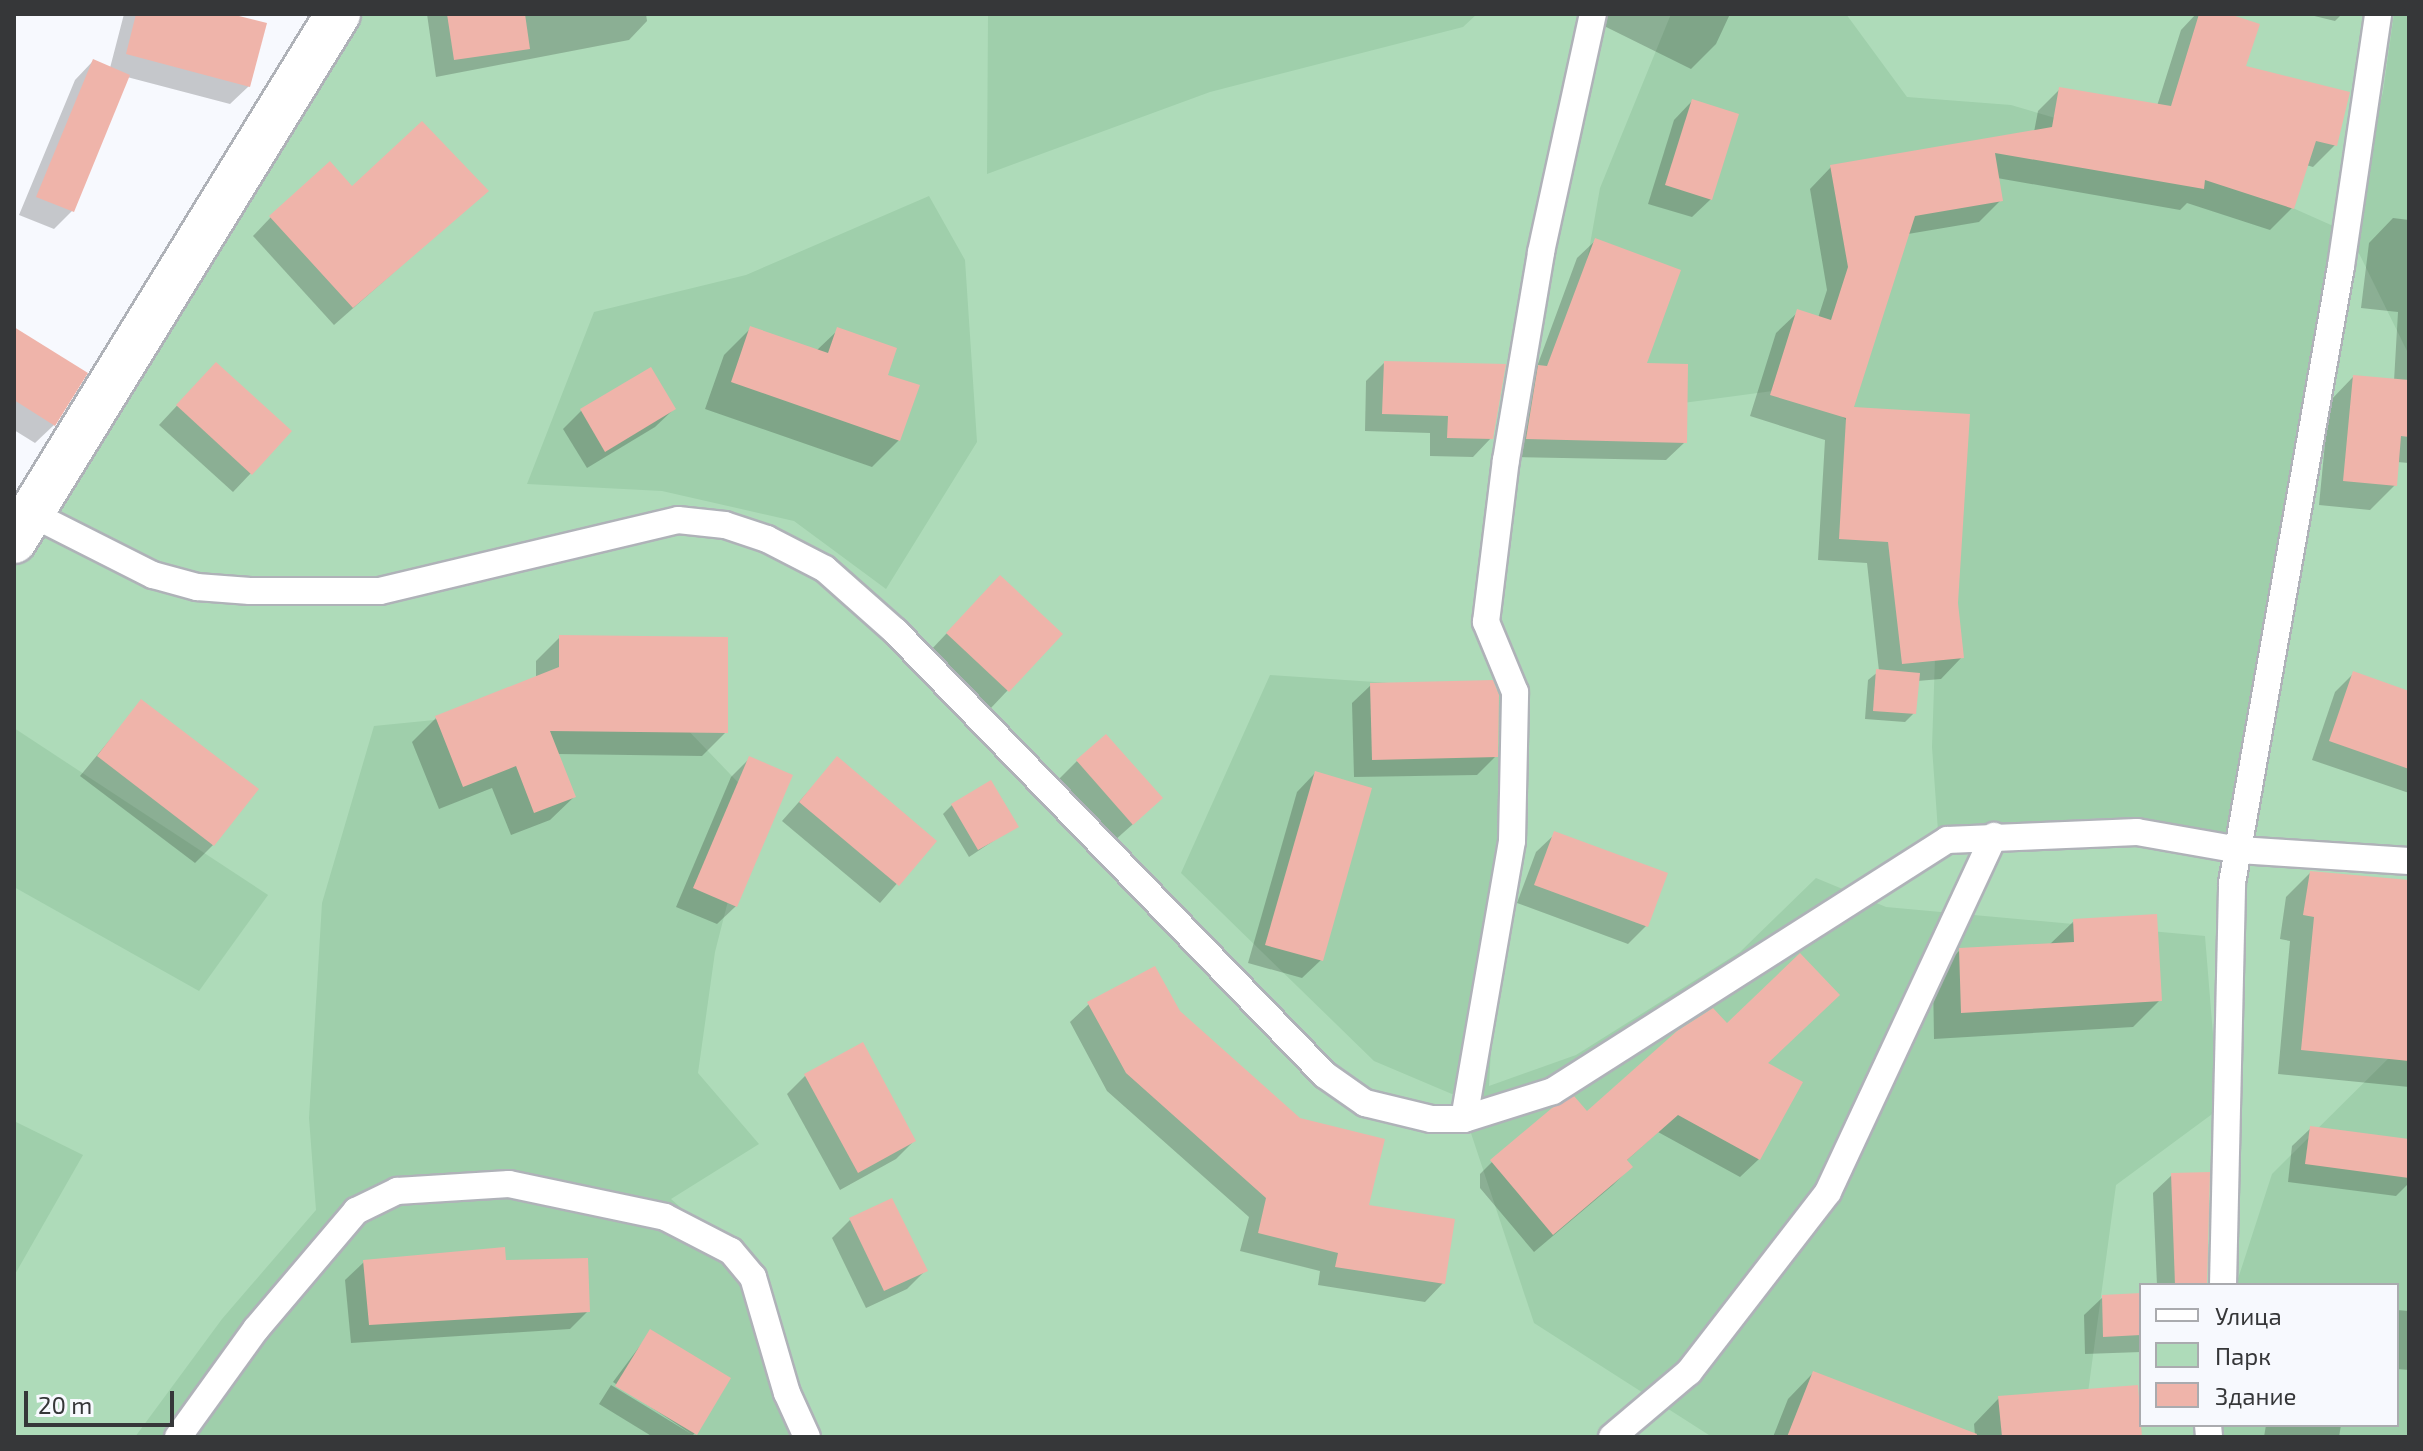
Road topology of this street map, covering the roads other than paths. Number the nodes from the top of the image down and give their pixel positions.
1 (338, 14) edge
2 (1593, 14) edge
3 (2378, 14) edge
4 (23, 528) edge
5 (1994, 836) junction
6 (2239, 850) junction
7 (2409, 861) edge
8 (1464, 1119) junction
9 (2223, 1283) edge
10 (178, 1437) edge
11 (807, 1437) edge
12 (1612, 1437) edge

1 - 4 street
2 - 8 lane
3 - 6 lane
4 - 8 lane
5 - 6 lane
5 - 8 lane
5 - 12 lane
6 - 7 lane
6 - 9 lane
10 - 11 lane

